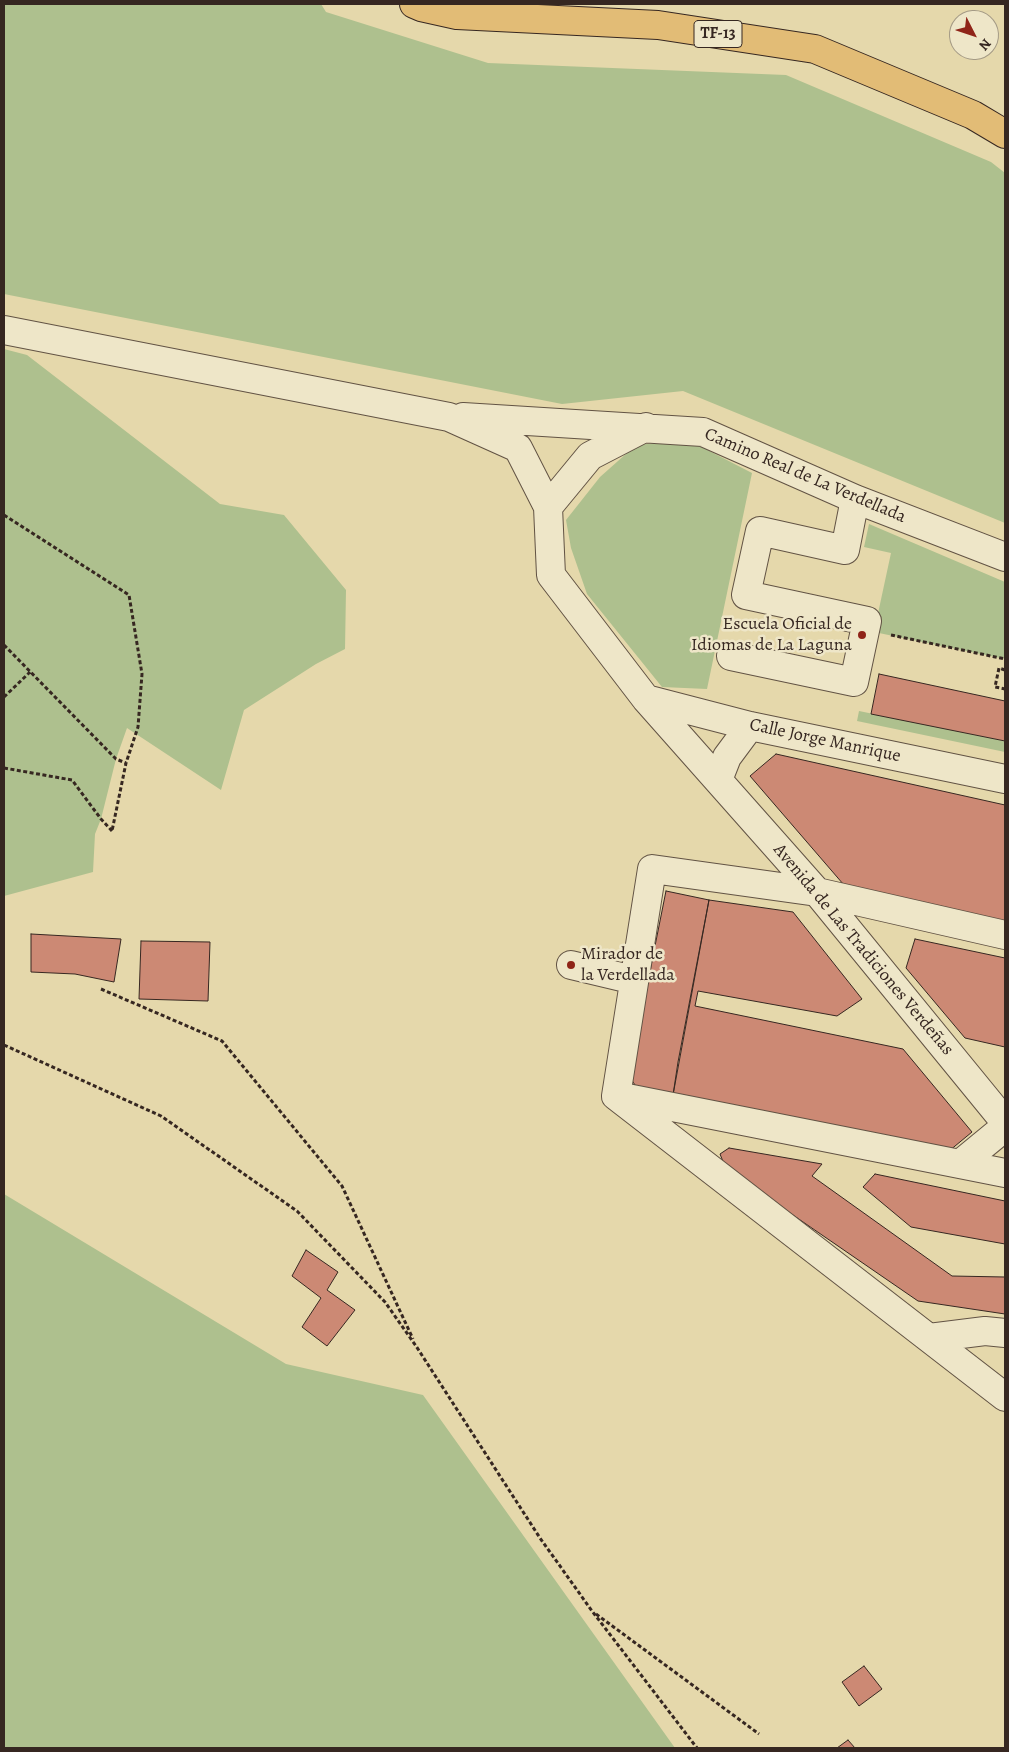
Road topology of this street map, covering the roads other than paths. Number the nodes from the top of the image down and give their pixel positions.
1 (414, 4) edge
2 (1005, 134) edge
3 (4, 330) edge
4 (449, 416) junction
5 (646, 427) junction
6 (855, 499) junction
7 (548, 507) junction
8 (1005, 557) edge
9 (731, 656) dead end
10 (646, 699) junction
11 (750, 726) junction
12 (1005, 779) edge
13 (718, 780) junction
14 (816, 892) junction
15 (1005, 935) edge
16 (571, 965) dead end
17 (634, 980) junction
18 (616, 1096) junction
19 (1005, 1122) edge
20 (1005, 1127) edge
21 (960, 1164) junction
22 (1005, 1172) edge
23 (1005, 1334) edge
24 (928, 1338) junction
25 (1005, 1397) edge

1 - 2 main road, TF-13
3 - 4 street
4 - 5 street, Camino Real de La Verdellada
4 - 7 street
5 - 6 street, Camino Real de La Verdellada
5 - 7 street
6 - 8 street, Camino Real de La Verdellada
6 - 9 street
7 - 10 street, Avenida de Las Tradiciones Verdeñas
10 - 11 street, Calle Jorge Manrique
10 - 13 street, Avenida de Las Tradiciones Verdeñas
11 - 12 street, Calle Jorge Manrique
11 - 13 street
13 - 14 street, Avenida de Las Tradiciones Verdeñas
14 - 15 street
14 - 17 street
14 - 19 street, Avenida de Las Tradiciones Verdeñas
16 - 17 street
17 - 18 street
18 - 21 street
18 - 24 street
20 - 21 street
21 - 22 street
23 - 24 street
24 - 25 street

